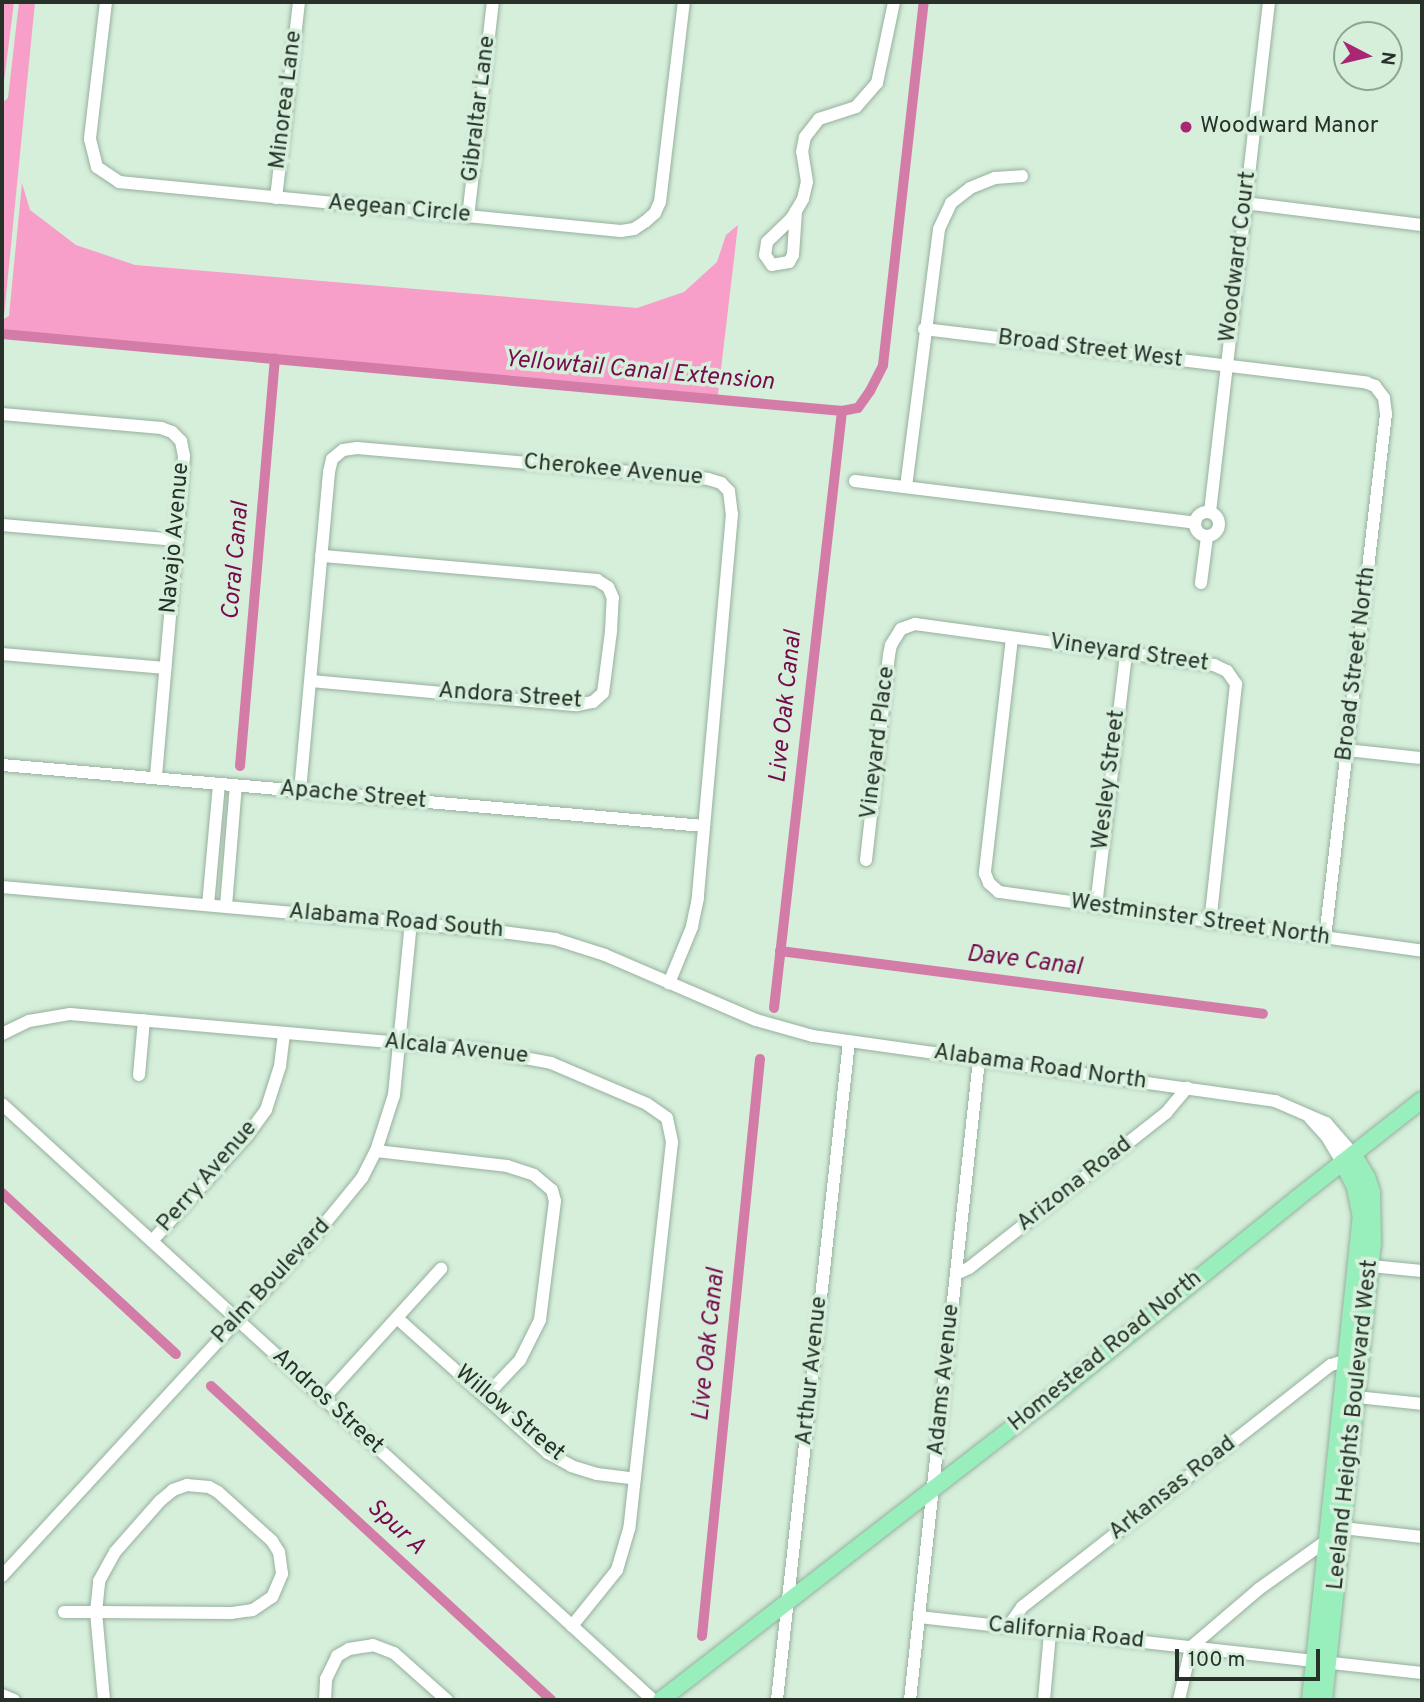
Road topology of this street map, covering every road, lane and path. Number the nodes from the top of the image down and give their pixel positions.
1 (106, 2) edge
2 (299, 2) edge
3 (492, 2) edge
4 (684, 2) edge
5 (894, 2) edge
6 (1269, 2) edge
7 (1022, 176) dead end
8 (276, 198) junction
9 (1245, 203) junction
10 (796, 211) dead end
11 (468, 216) junction
12 (1422, 225) edge
13 (925, 330) junction
14 (1226, 366) junction
15 (1379, 391) joint
16 (2, 414) edge
17 (855, 481) dead end
18 (906, 487) junction
19 (1210, 512) junction
20 (1195, 523) junction
21 (2, 525) edge
22 (1207, 537) junction
23 (176, 540) junction
24 (321, 556) junction
25 (1201, 583) dead end
26 (901, 629) joint
27 (1012, 638) junction
28 (1126, 653) junction
29 (2, 654) edge
30 (164, 668) junction
31 (311, 681) junction
32 (1347, 750) junction
33 (1419, 758) dead end
34 (2, 765) edge
35 (156, 778) junction
36 (219, 784) junction
37 (236, 785) junction
38 (300, 791) junction
39 (704, 826) junction
40 (866, 860) dead end
41 (2, 887) edge
42 (208, 905) junction
43 (226, 906) junction
44 (1096, 906) junction
45 (411, 923) junction
46 (1210, 923) junction
47 (1325, 938) junction
48 (1422, 951) edge
49 (669, 983) junction
50 (144, 1020) junction
51 (774, 1026) joint
52 (284, 1033) junction
53 (2, 1034) edge
54 (849, 1042) junction
55 (400, 1043) junction
56 (979, 1060) junction
57 (139, 1075) dead end
58 (1187, 1088) junction
59 (1422, 1100) edge
60 (2, 1104) edge
61 (376, 1151) junction
62 (1347, 1158) junction
63 (152, 1241) junction
64 (1371, 1266) junction
65 (441, 1269) dead end
66 (1422, 1271) edge
67 (956, 1274) junction
68 (397, 1318) junction
69 (237, 1319) junction
70 (1347, 1360) junction
71 (485, 1397) junction
72 (1357, 1397) junction
73 (323, 1399) junction
74 (1422, 1404) edge
75 (635, 1479) junction
76 (934, 1488) junction
77 (1342, 1528) junction
78 (1422, 1537) edge
79 (1326, 1541) junction
80 (2, 1576) edge
81 (788, 1602) junction
82 (64, 1612) dead end
83 (96, 1612) junction
84 (919, 1617) junction
85 (572, 1626) junction
86 (1008, 1628) junction
87 (1050, 1633) junction
88 (1191, 1647) junction
89 (1321, 1662) junction
90 (1422, 1673) edge
91 (2, 1695) edge
92 (14, 1700) edge
93 (104, 1700) edge
94 (325, 1700) edge
95 (447, 1700) edge
96 (653, 1700) edge
97 (661, 1700) edge
98 (777, 1700) edge
99 (910, 1700) edge
100 (1044, 1700) edge
101 (1180, 1700) edge
102 (1310, 1700) edge
103 (1324, 1700) edge

1 - 8 street, Aegean Circle
2 - 8 street, Minorea Lane
3 - 11 street, Gibraltar Lane
4 - 11 street, Aegean Circle
5 - 10 street
6 - 9 street, Woodward Court
7 - 13 street
8 - 11 street, Aegean Circle
9 - 12 street
9 - 14 street, Woodward Court
13 - 14 street, Broad Street West
13 - 18 street
14 - 15 street, Broad Street West
14 - 19 street, Woodward Court
15 - 32 street, Broad Street North
16 - 23 street, Navajo Avenue
17 - 18 street
18 - 20 street
19 - 20 street
19 - 22 street
20 - 22 street
21 - 23 street
22 - 25 street
23 - 30 street, Navajo Avenue
24 - 31 street, Cherokee Avenue
24 - 31 street, Andora Street
24 - 39 street, Cherokee Avenue
26 - 27 street, Vineyard Street
26 - 40 street, Vineyard Place
27 - 28 street, Vineyard Street
27 - 44 street, Westminster Street North
28 - 44 street, Wesley Street
28 - 46 street, Vineyard Street
29 - 30 street
30 - 35 street, Navajo Avenue
31 - 38 street, Cherokee Avenue
32 - 33 street
32 - 47 street, Broad Street North
34 - 35 street, Apache Street
35 - 36 street, Apache Street
36 - 37 street, Apache Street
36 - 42 street
37 - 38 street, Apache Street
37 - 43 street
38 - 39 street, Apache Street
39 - 49 street, Cherokee Avenue
41 - 42 street, Alabama Road South
42 - 43 street, Alabama Road South
43 - 45 street, Alabama Road South
44 - 46 street, Westminster Street North
45 - 49 street, Alabama Road South
45 - 55 street, Palm Boulevard
46 - 47 street, Westminster Street North
47 - 48 street, Westminster Street North
49 - 51 street, Alabama Road South
50 - 52 street, Alcala Avenue
50 - 53 street, Alcala Avenue
50 - 57 street
51 - 54 street, Alabama Road North
52 - 55 street, Alcala Avenue
52 - 63 street, Perry Avenue
54 - 56 street, Alabama Road North
54 - 81 street, Arthur Avenue
55 - 61 street, Palm Boulevard
55 - 75 street, Alcala Avenue
56 - 58 street, Alabama Road North
56 - 67 street, Adams Avenue
58 - 62 street, Alabama Road North
58 - 67 street, Arizona Road
59 - 62 main road, Homestead Road North
60 - 63 street, Andros Street
61 - 69 street, Palm Boulevard
61 - 71 street
62 - 64 main road, Leeland Heights Boulevard West
62 - 70 main road, Leeland Heights Boulevard West
62 - 76 main road, Homestead Road North
63 - 69 street, Andros Street
64 - 66 street
64 - 72 main road, Leeland Heights Boulevard West
65 - 68 street
67 - 76 street, Adams Avenue
68 - 71 street, Willow Street
68 - 73 street
69 - 73 street, Andros Street
69 - 80 street, Palm Boulevard
70 - 79 main road, Leeland Heights Boulevard West
70 - 86 street, Arkansas Road
71 - 75 street, Willow Street
72 - 74 street
72 - 77 main road, Leeland Heights Boulevard West
73 - 85 street, Andros Street
75 - 85 street, Alcala Avenue
76 - 81 main road, Homestead Road North
76 - 84 street, Adams Avenue
77 - 78 street
77 - 89 main road, Leeland Heights Boulevard West
79 - 88 street
79 - 89 main road, Leeland Heights Boulevard West
81 - 97 main road, Homestead Road North
81 - 98 street, Arthur Avenue
82 - 83 street
83 - 83 street
83 - 93 street
84 - 86 street, California Road
84 - 99 street, Adams Avenue
85 - 96 street, Andros Street
86 - 87 street, California Road
87 - 88 street, California Road
87 - 100 street
88 - 89 street, California Road
88 - 101 street
89 - 90 street, California Road
89 - 102 main road, Leeland Heights Boulevard West
89 - 103 main road, Leeland Heights Boulevard West
91 - 92 street
94 - 95 street

